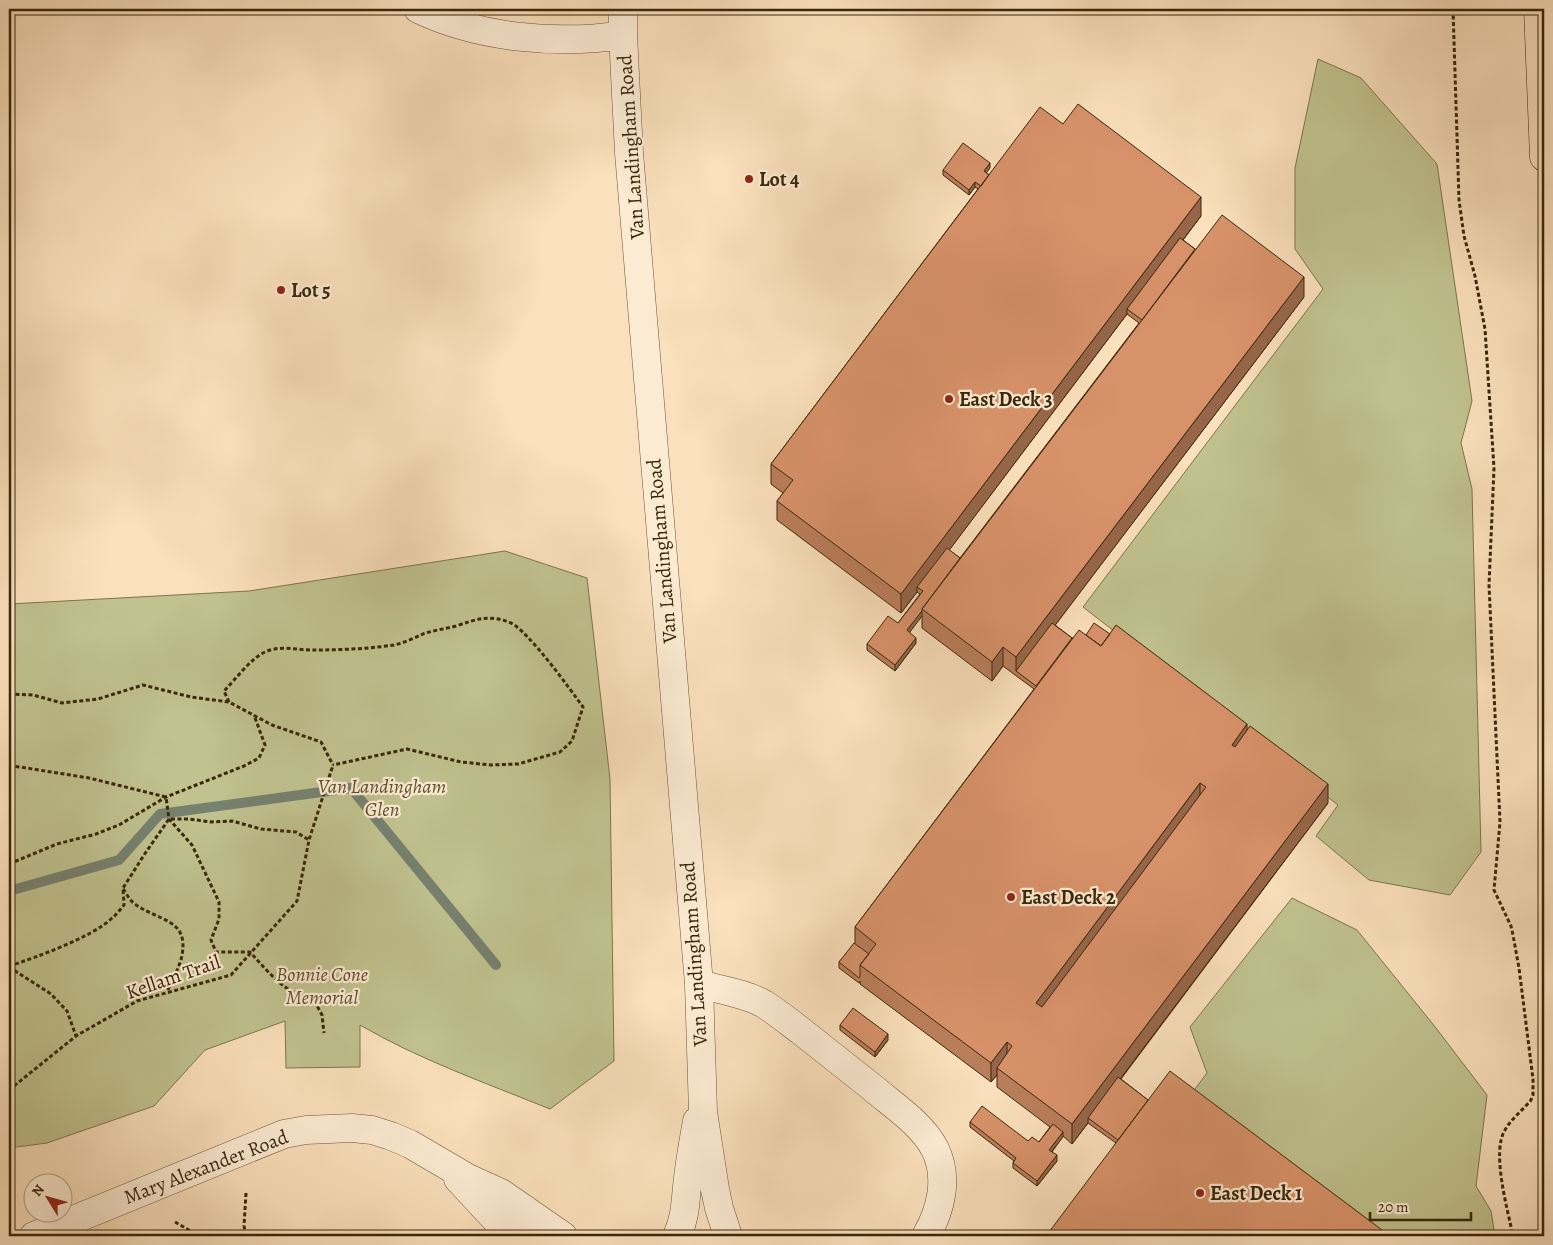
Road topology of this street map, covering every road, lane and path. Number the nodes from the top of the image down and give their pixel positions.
1 (418, 9) edge
2 (623, 9) edge
3 (1452, 9) edge
4 (1538, 9) edge
5 (623, 35) junction
6 (1544, 157) edge
7 (9, 694) edge
8 (229, 702) junction
9 (254, 715) junction
10 (333, 765) junction
11 (9, 766) edge
12 (166, 797) junction
13 (169, 819) junction
14 (309, 840) junction
15 (9, 864) edge
16 (123, 888) junction
17 (250, 952) junction
18 (9, 966) edge
19 (699, 984) junction
20 (168, 992) junction
21 (324, 1033) dead end
22 (76, 1036) junction
23 (9, 1090) edge
24 (702, 1093) junction
25 (437, 1162) junction
26 (246, 1193) dead end
27 (175, 1222) dead end
28 (34, 1236) edge
29 (199, 1236) edge
30 (246, 1236) edge
31 (518, 1236) edge
32 (563, 1236) edge
33 (677, 1236) edge
34 (728, 1236) edge
35 (926, 1236) edge
36 (1513, 1236) edge

1 - 5 street
2 - 5 street, Van Landingham Road
3 - 36 path
4 - 6 main road
5 - 19 street, Van Landingham Road
7 - 8 path
8 - 9 path
8 - 10 path
9 - 10 path
9 - 12 path
10 - 14 path, Kellam Trail
11 - 12 path
12 - 13 path
12 - 15 path
13 - 14 path
13 - 16 path
13 - 17 path
14 - 17 path, Kellam Trail
16 - 18 path
16 - 20 path
17 - 20 path, Kellam Trail
17 - 21 path
18 - 22 path
19 - 24 street, Van Landingham Road
19 - 35 street
20 - 22 path, Kellam Trail
22 - 23 path, Kellam Trail
24 - 33 street, Van Landingham Road
24 - 34 street, Van Landingham Road
25 - 28 street, Mary Alexander Road
25 - 31 street, Mary Alexander Road
25 - 32 street, Mary Alexander Road
26 - 30 path
27 - 29 path

